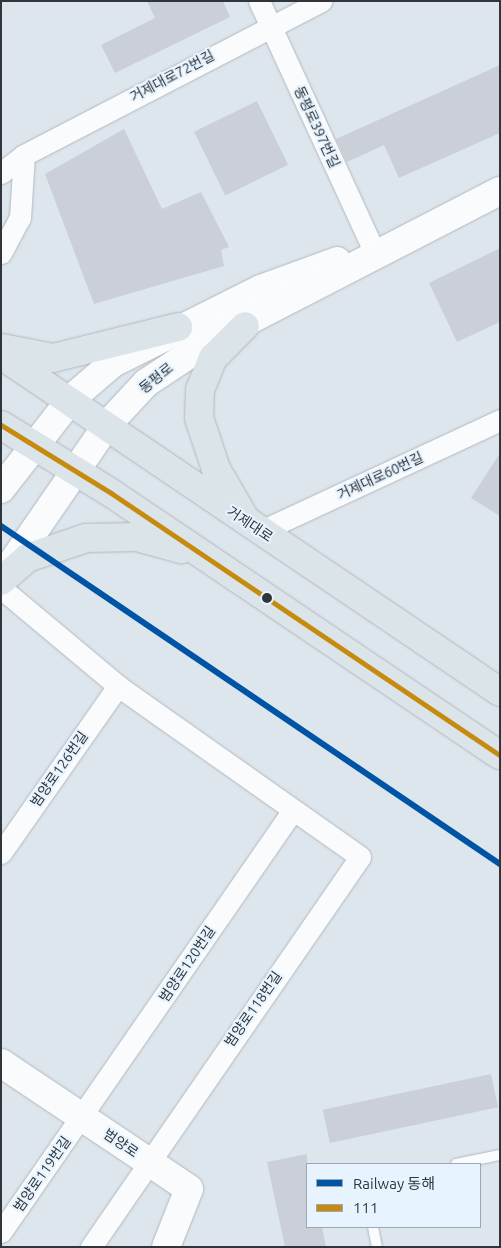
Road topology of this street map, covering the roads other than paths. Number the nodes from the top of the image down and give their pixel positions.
1 (259, 1) edge
2 (321, 1) edge
3 (270, 24) junction
4 (24, 154) junction
5 (1, 172) edge
6 (500, 191) edge
7 (1, 253) edge
8 (375, 253) junction
9 (245, 326) junction
10 (178, 327) junction
11 (1, 347) edge
12 (1, 355) edge
13 (71, 399) junction
14 (500, 420) edge
15 (107, 425) junction
16 (1, 426) edge
17 (31, 446) junction
18 (74, 471) junction
19 (1, 489) edge
20 (254, 527) junction
21 (205, 556) junction
22 (1, 580) edge
23 (1, 588) edge
24 (118, 686) junction
25 (500, 692) edge
26 (500, 755) edge
27 (293, 810) junction
28 (1, 853) edge
29 (1, 1063) edge
30 (82, 1117) junction
31 (500, 1155) edge
32 (150, 1163) junction
33 (461, 1163) edge
34 (373, 1228) edge
35 (1, 1232) edge
36 (91, 1247) edge
37 (166, 1247) edge
38 (377, 1247) edge

1 - 3 street, 동평로397번길
2 - 3 street, 거제대로72번길
3 - 4 street, 거제대로72번길
3 - 8 street, 동평로397번길
4 - 5 street, 거제대로72번길
4 - 7 street
6 - 8 main road, 동평로
8 - 9 main road, 동평로
8 - 10 main road, 동평로
9 - 15 main road, 동평로
9 - 20 main road
10 - 11 main road
10 - 13 main road, 동평로
12 - 13 main road, 거제대로
13 - 15 main road, 거제대로
13 - 17 main road, 동평로
14 - 20 street, 거제대로60번길
15 - 18 main road, 동평로
15 - 20 main road, 거제대로
16 - 17 main road
17 - 18 main road
17 - 19 main road, 동평로
18 - 21 main road
18 - 22 main road, 동평로
20 - 25 main road, 거제대로
21 - 22 main road
21 - 26 main road
23 - 24 street
24 - 27 street
24 - 28 street, 범양로126번길
27 - 30 street, 범양로120번길
27 - 32 street, 범양로118번길
29 - 30 main road, 범양로
30 - 32 main road, 범양로
30 - 35 street, 범양로119번길
31 - 33 lane
32 - 36 street, 범양로118번길
32 - 37 main road, 범양로
34 - 38 lane

